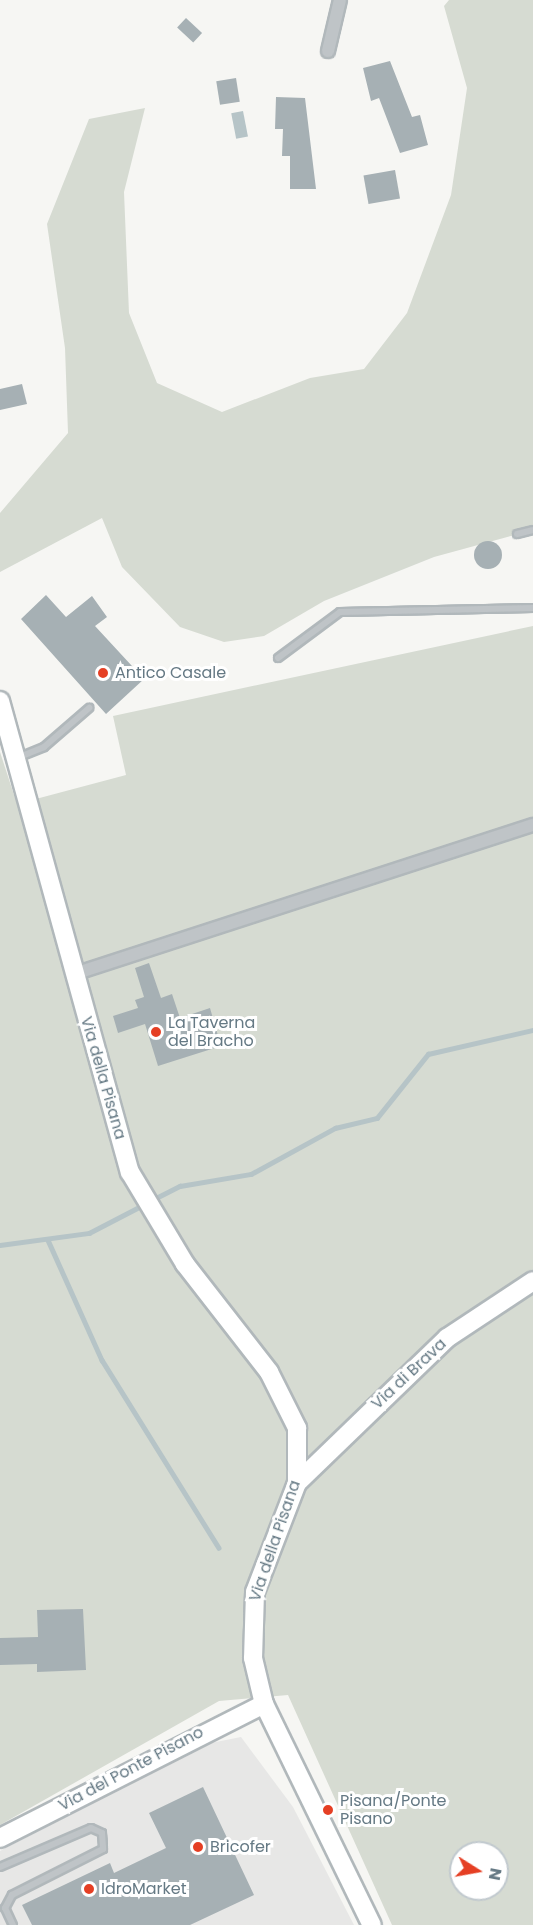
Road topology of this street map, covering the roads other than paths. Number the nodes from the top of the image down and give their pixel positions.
1 (340, 0) edge
2 (328, 51) dead end
3 (533, 530) edge
4 (517, 534) dead end
5 (533, 608) edge
6 (278, 658) dead end
7 (0, 701) edge
8 (89, 708) dead end
9 (17, 758) junction
10 (533, 825) edge
11 (74, 974) junction
12 (533, 1281) edge
13 (297, 1483) junction
14 (264, 1704) junction
15 (0, 1838) edge
16 (0, 1866) edge
17 (13, 1925) edge
18 (372, 1925) edge

1 - 2 street
3 - 4 lane
5 - 6 lane
7 - 9 main road, Via della Pisana
8 - 9 lane
9 - 11 main road, Via della Pisana
10 - 11 street
11 - 13 main road, Via della Pisana
12 - 13 main road, Via di Brava
13 - 14 main road, Via della Pisana
14 - 15 main road, Via del Ponte Pisano
14 - 18 main road, Via della Pisana
16 - 17 lane

